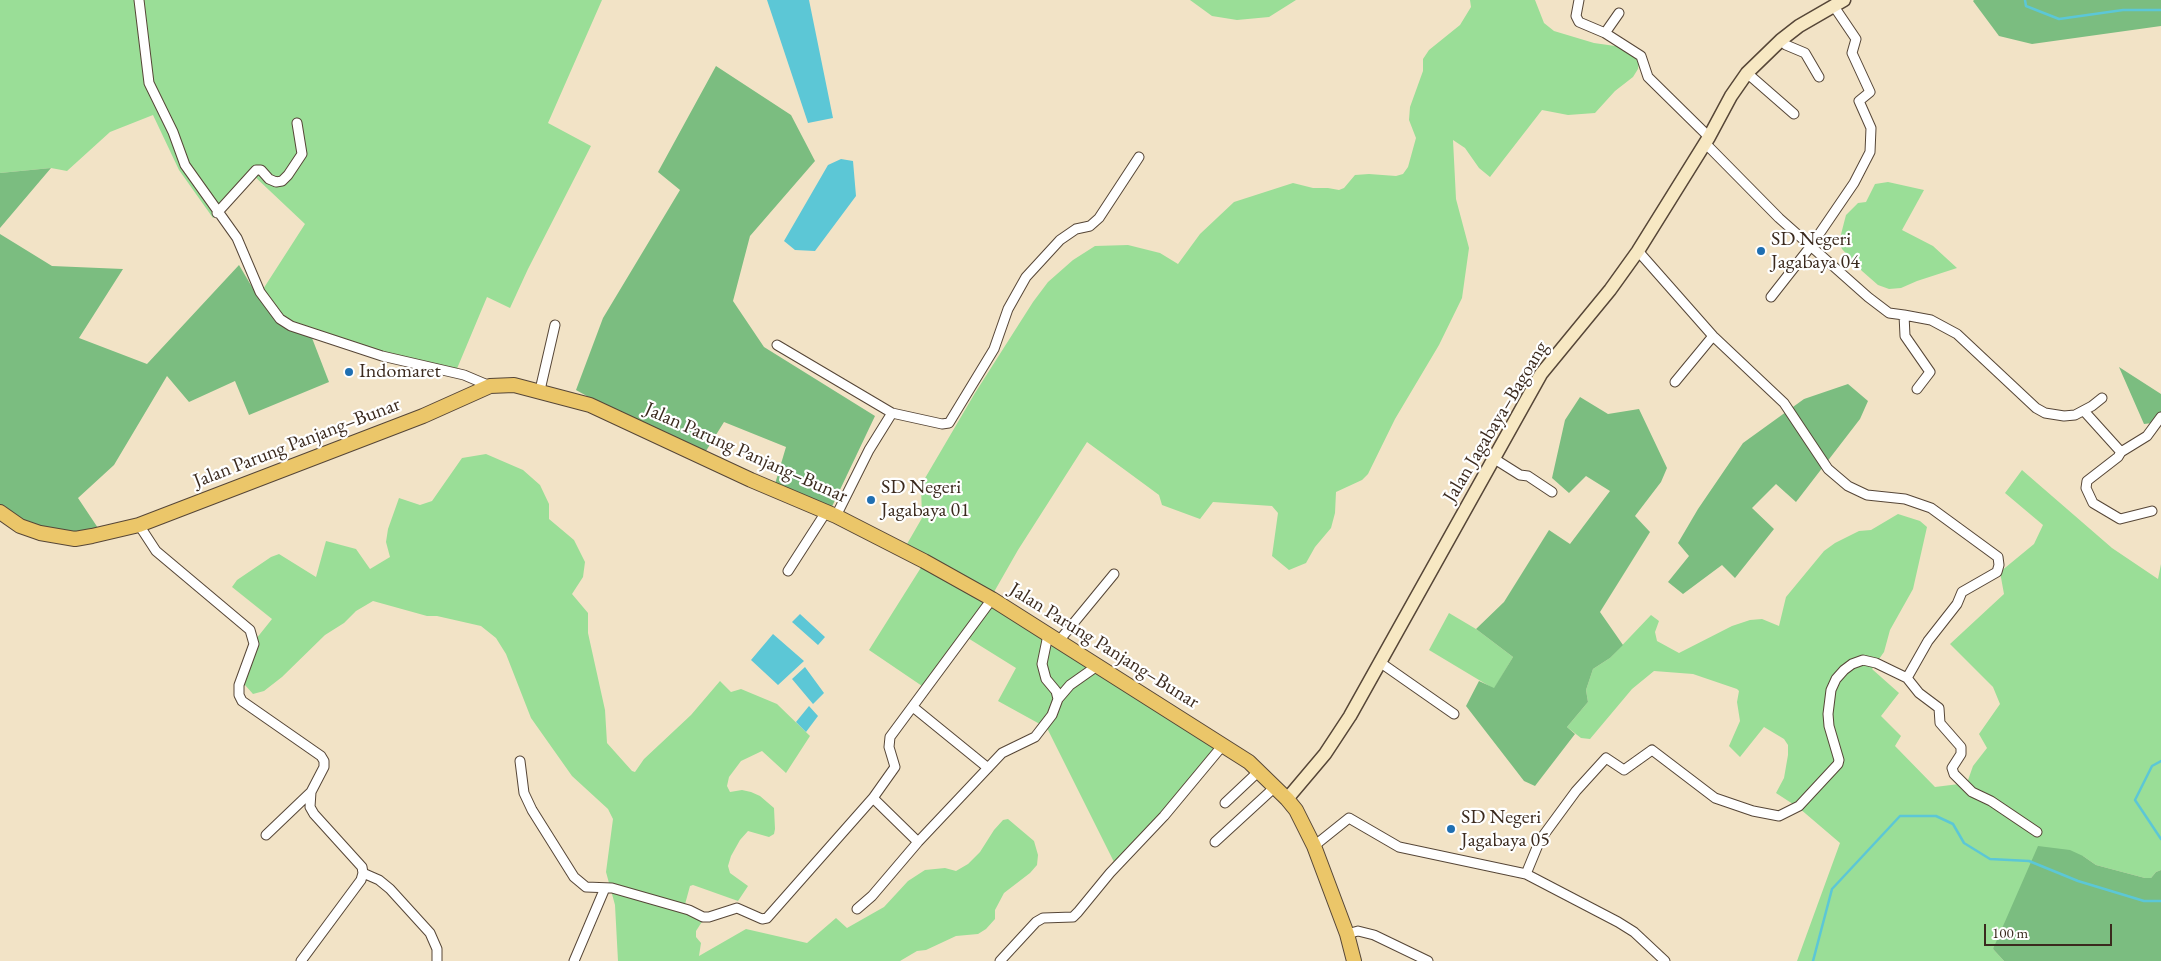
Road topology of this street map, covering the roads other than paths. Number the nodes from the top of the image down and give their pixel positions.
1 (139, 0) edge
2 (1579, 0) edge
3 (1839, 3) edge
4 (1619, 13) dead end
5 (1605, 33) junction
6 (1781, 40) junction
7 (1747, 73) junction
8 (1819, 77) dead end
9 (1794, 114) dead end
10 (297, 123) dead end
11 (1707, 140) junction
12 (1139, 157) dead end
13 (217, 212) junction
14 (1810, 246) junction
15 (1638, 251) junction
16 (1771, 297) dead end
17 (1904, 315) junction
18 (555, 325) dead end
19 (1713, 336) junction
20 (777, 344) dead end
21 (1675, 382) dead end
22 (490, 386) junction
23 (1916, 389) dead end
24 (540, 390) junction
25 (2102, 398) dead end
26 (2084, 411) junction
27 (892, 413) junction
28 (2161, 417) edge
29 (2121, 452) junction
30 (1493, 458) junction
31 (1552, 492) dead end
32 (2152, 511) dead end
33 (0, 512) edge
34 (831, 514) junction
35 (139, 525) junction
36 (788, 571) dead end
37 (1114, 574) dead end
38 (992, 599) junction
39 (1053, 638) junction
40 (1380, 663) junction
41 (1097, 666) junction
42 (1907, 678) junction
43 (1058, 699) junction
44 (913, 707) junction
45 (1454, 714) dead end
46 (1223, 745) junction
47 (520, 761) dead end
48 (988, 768) junction
49 (1259, 771) junction
50 (1275, 787) junction
51 (311, 792) junction
52 (873, 798) junction
53 (1287, 799) junction
54 (1225, 803) dead end
55 (2037, 832) dead end
56 (266, 835) dead end
57 (918, 842) junction
58 (1215, 842) dead end
59 (1314, 846) junction
60 (364, 873) junction
61 (1526, 874) junction
62 (605, 888) junction
63 (857, 909) dead end
64 (1347, 934) junction
65 (301, 961) edge
66 (437, 961) edge
67 (574, 961) edge
68 (1000, 961) edge
69 (1354, 961) edge
70 (1428, 961) edge
71 (1665, 961) edge

1 - 13 street
2 - 5 street
3 - 6 street, Jalan Jagabaya–Bagoang
3 - 14 street
4 - 5 street
5 - 11 street
6 - 7 street, Jalan Jagabaya–Bagoang
6 - 8 street
7 - 9 street
7 - 11 street, Jalan Jagabaya–Bagoang
10 - 13 street
11 - 14 street
11 - 15 street, Jalan Jagabaya–Bagoang
12 - 27 street
13 - 22 street
14 - 16 street
14 - 17 street
15 - 19 street
15 - 30 street, Jalan Jagabaya–Bagoang
17 - 23 street
17 - 26 street
18 - 24 street
19 - 21 street
19 - 42 street
20 - 27 street
22 - 24 main road, Jalan Parung Panjang–Bunar
22 - 35 main road, Jalan Parung Panjang–Bunar
24 - 34 main road, Jalan Parung Panjang–Bunar
25 - 26 street
26 - 29 street
27 - 34 street
28 - 29 street
29 - 32 street
30 - 31 street
30 - 40 street, Jalan Jagabaya–Bagoang
33 - 35 main road, Jalan Parung Panjang–Bunar
34 - 36 street
34 - 38 main road, Jalan Parung Panjang–Bunar
35 - 51 street
37 - 39 street
38 - 39 main road, Jalan Parung Panjang–Bunar
38 - 44 street
39 - 41 main road, Jalan Parung Panjang–Bunar
39 - 43 street
40 - 45 street
40 - 53 street, Jalan Jagabaya–Bagoang
41 - 43 street
41 - 46 main road, Jalan Parung Panjang–Bunar
42 - 55 street
42 - 61 street
43 - 48 street
44 - 48 street
44 - 52 street
46 - 49 main road, Jalan Parung Panjang–Bunar
46 - 68 street
47 - 62 street
48 - 57 street
49 - 50 main road, Jalan Parung Panjang–Bunar
49 - 54 street
50 - 53 main road, Jalan Parung Panjang–Bunar
50 - 58 street
51 - 56 street
51 - 60 street
52 - 57 street
52 - 62 street
53 - 59 main road, Jalan Parung Panjang–Bunar
57 - 63 street
59 - 61 street
59 - 64 main road, Jalan Parung Panjang–Bunar
60 - 65 street
60 - 66 street
61 - 71 street
62 - 67 street
64 - 69 main road, Jalan Parung Panjang–Bunar
64 - 70 street

